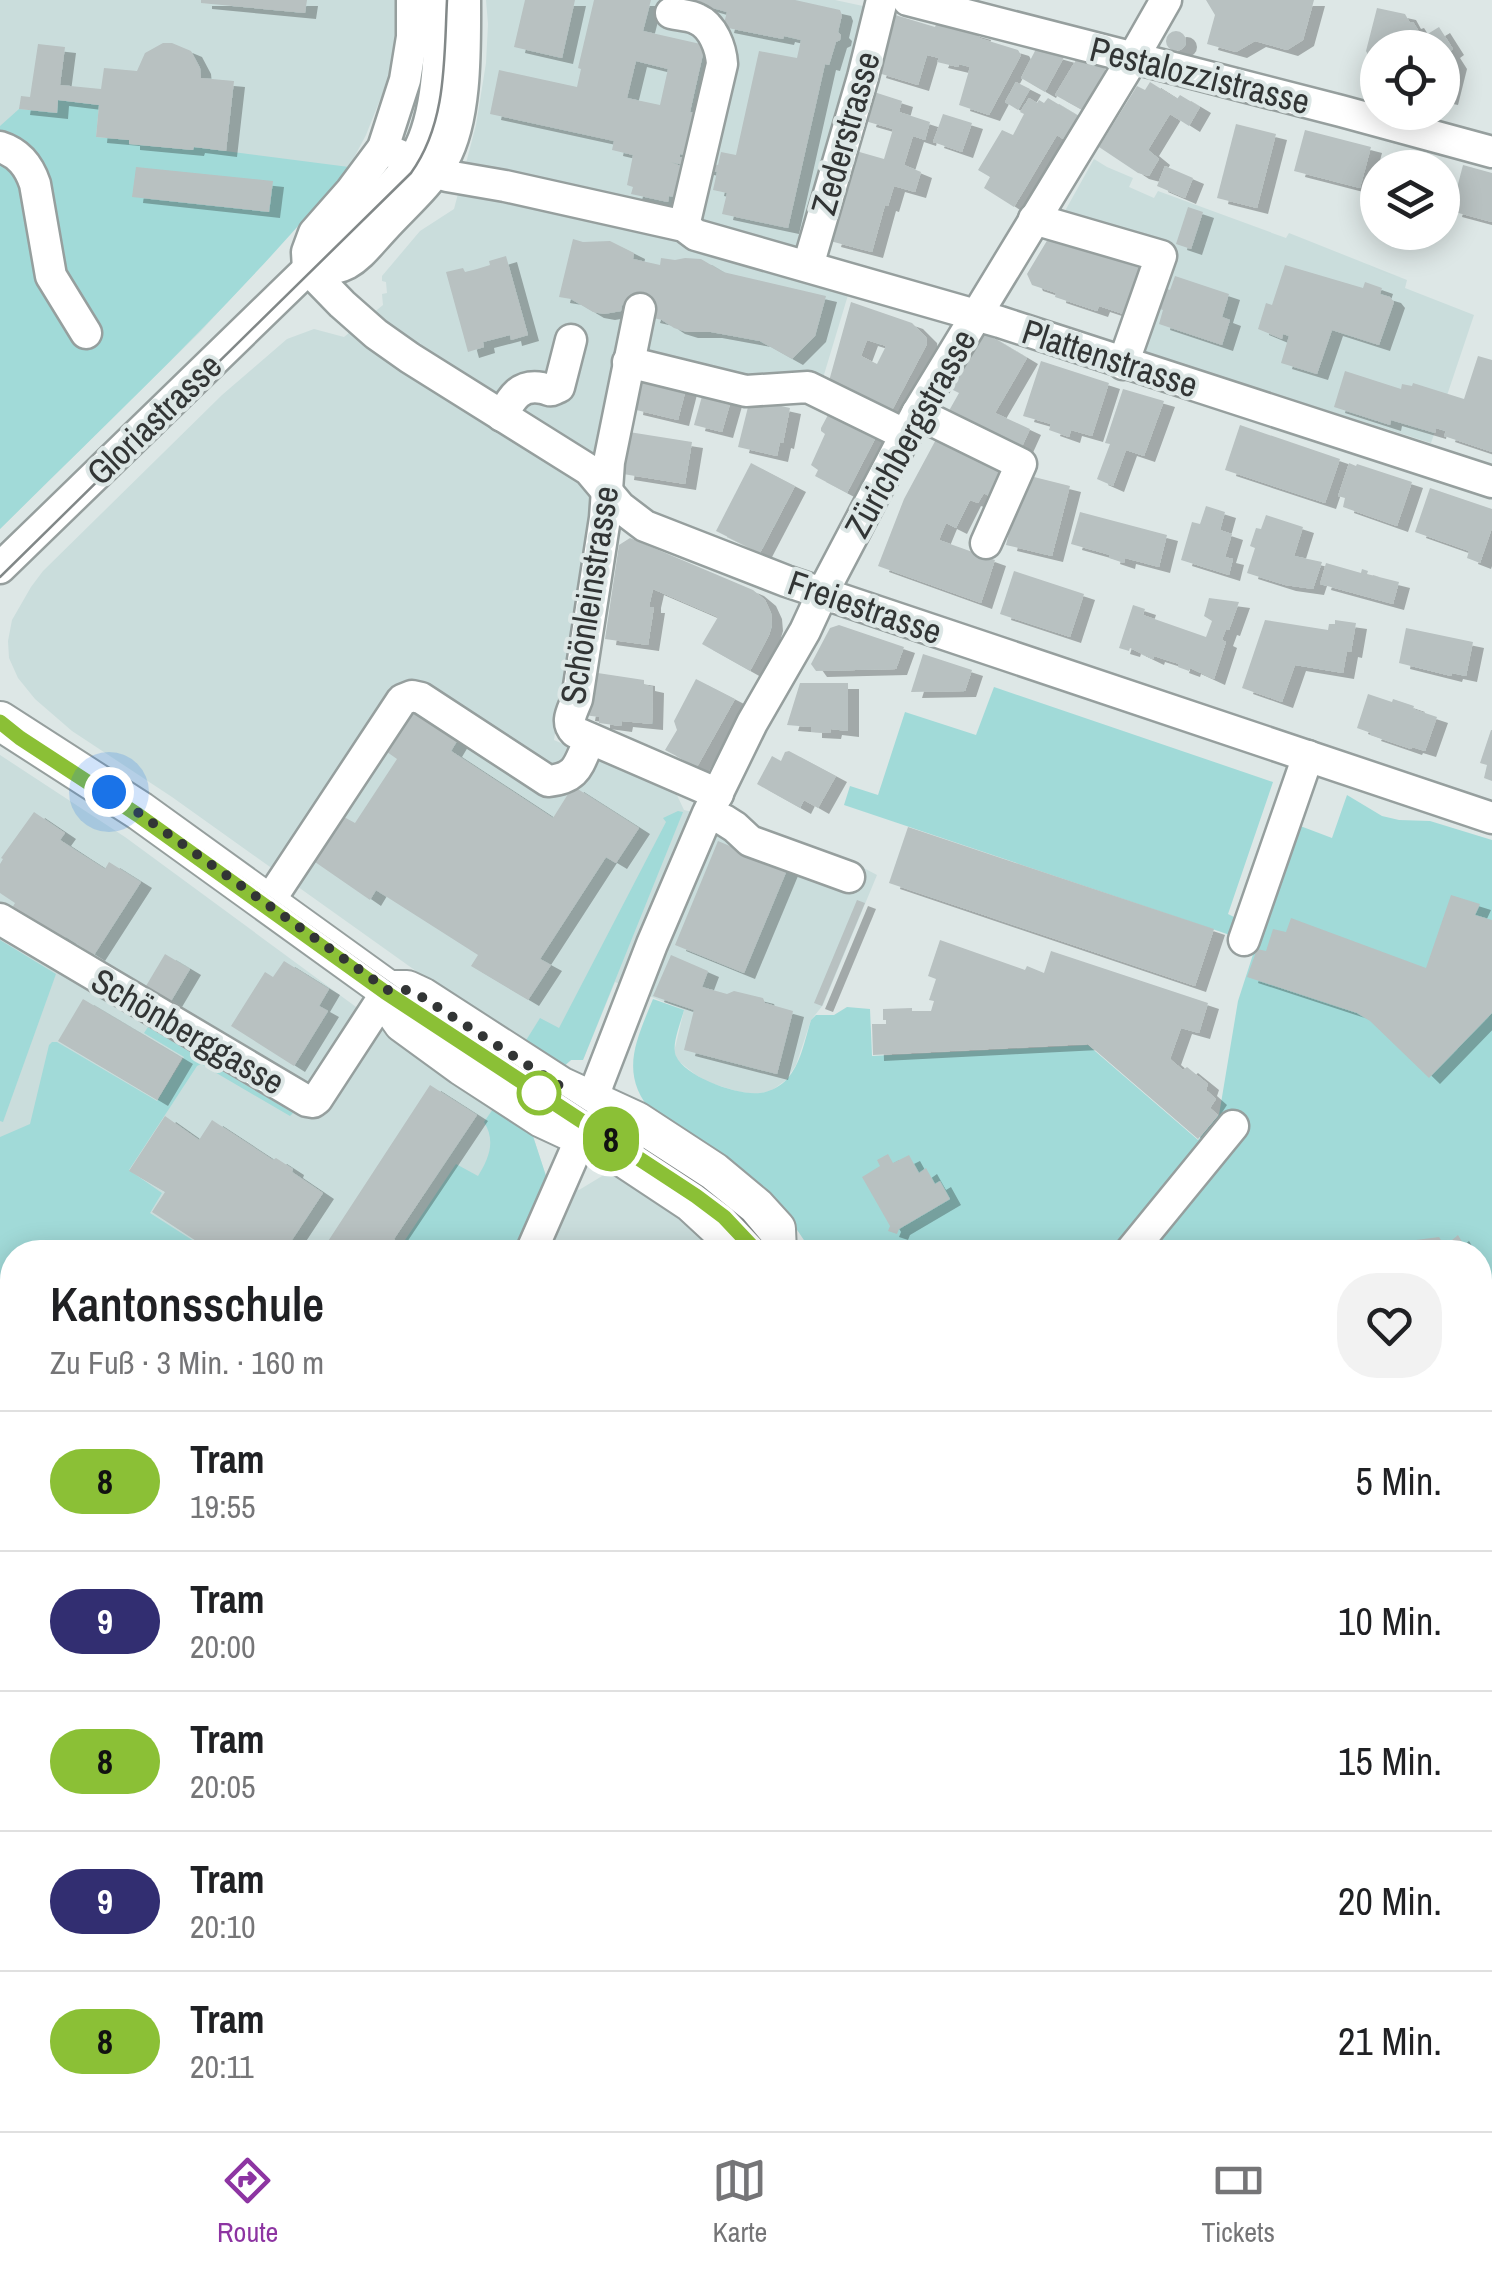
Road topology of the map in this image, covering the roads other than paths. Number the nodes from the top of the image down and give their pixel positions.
1 (412, 0) edge
2 (441, 0) edge
3 (465, 0) edge
4 (882, 0) edge
5 (908, 0) edge
6 (1166, 0) edge
7 (671, 13) dead end
8 (1133, 58) junction
9 (0, 147) edge
10 (383, 148) junction
11 (1492, 152) edge
12 (423, 167) junction
13 (1034, 219) junction
14 (684, 226) junction
15 (808, 266) junction
16 (308, 269) junction
17 (640, 308) dead end
18 (975, 316) junction
19 (86, 333) dead end
20 (571, 340) dead end
21 (628, 362) junction
22 (1123, 364) junction
23 (502, 416) junction
24 (912, 424) junction
25 (1492, 482) edge
26 (608, 491) junction
27 (986, 543) dead end
28 (0, 568) edge
29 (823, 592) junction
30 (0, 721) edge
31 (580, 729) junction
32 (1308, 756) junction
33 (721, 807) junction
34 (1492, 818) edge
35 (849, 877) dead end
36 (268, 902) junction
37 (0, 918) edge
38 (1244, 940) dead end
39 (388, 990) junction
40 (586, 1120) junction
41 (1233, 1126) dead end
42 (544, 1240) edge
43 (732, 1240) edge
44 (777, 1240) edge
45 (1140, 1240) edge

1 - 10 street, Gloriastrasse
2 - 12 street
3 - 12 street
4 - 15 street, Zederstrasse
5 - 8 street, Pestalozzistrasse
6 - 8 street, Zürichbergstrasse
7 - 14 street
8 - 11 street, Pestalozzistrasse
8 - 13 street, Zürichbergstrasse
9 - 19 street
10 - 12 street, Plattenstrasse
10 - 16 street, Gloriastrasse
12 - 14 street, Plattenstrasse
12 - 16 street
13 - 18 street, Zürichbergstrasse
13 - 22 street
14 - 15 street, Plattenstrasse
15 - 18 street, Plattenstrasse
16 - 23 street, Freiestrasse
16 - 28 street, Gloriastrasse
17 - 21 street, Schönleinstrasse
18 - 22 street, Plattenstrasse
18 - 24 street, Zürichbergstrasse
20 - 23 street
21 - 24 street
21 - 26 street, Schönleinstrasse
22 - 25 street, Plattenstrasse
23 - 26 street, Freiestrasse
24 - 27 street
24 - 29 street, Zürichbergstrasse
26 - 29 street, Freiestrasse
26 - 31 street, Schönleinstrasse
29 - 32 street, Freiestrasse
29 - 33 street, Zürichbergstrasse
30 - 36 main road
31 - 33 street, Schönleinstrasse
31 - 36 street
32 - 34 street, Freiestrasse
32 - 38 street
33 - 35 street, Schönleinstrasse
33 - 40 street, Zürichbergstrasse
36 - 39 main road
37 - 39 street, Schönberggasse
39 - 40 main road
40 - 42 street, Zürichbergstrasse
40 - 43 main road
40 - 44 main road
41 - 45 street

